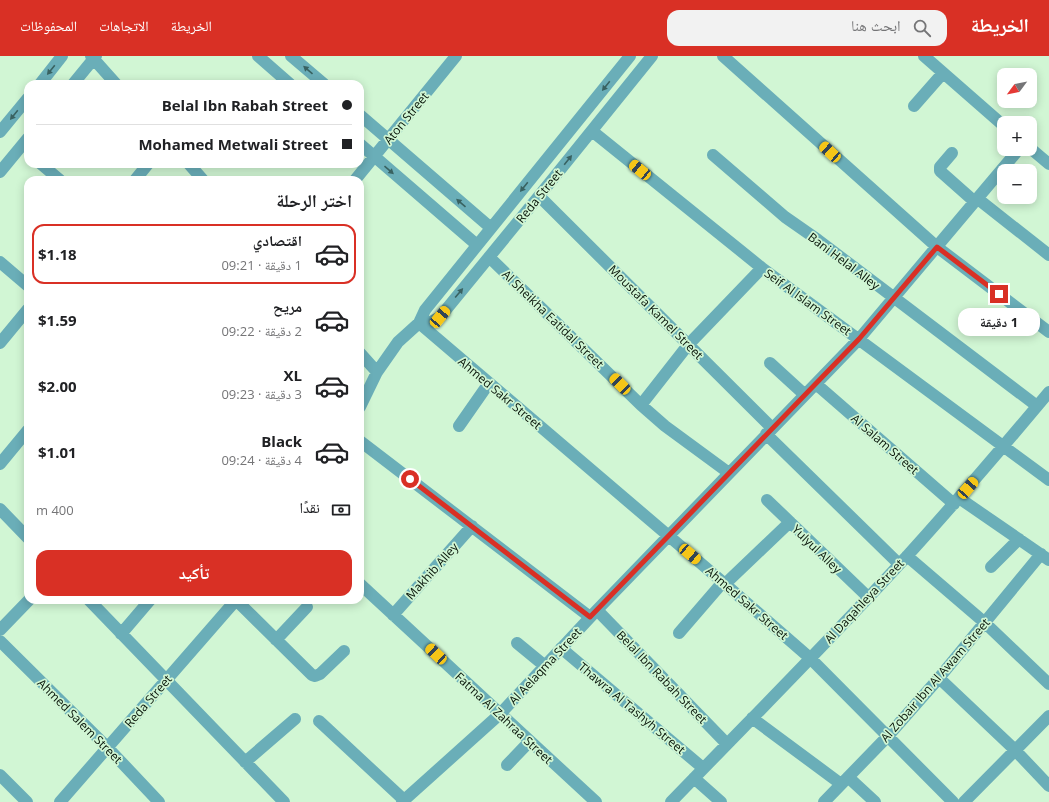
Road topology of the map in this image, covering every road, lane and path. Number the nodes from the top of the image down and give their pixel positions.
1 (62, 56) edge
2 (258, 56) edge
3 (291, 56) edge
4 (456, 56) edge
5 (630, 56) edge
6 (652, 56) edge
7 (723, 56) edge
8 (924, 56) edge
9 (94, 57) edge
10 (943, 73) junction
11 (276, 79) edge
12 (43, 80) edge
13 (76, 80) edge
14 (113, 80) edge
15 (319, 80) edge
16 (24, 103) edge
17 (914, 106) dead end
18 (364, 118) edge
19 (997, 120) edge
20 (592, 131) junction
21 (0, 132) edge
22 (389, 140) junction
23 (364, 147) edge
24 (24, 148) edge
25 (952, 153) dead end
26 (1037, 154) edge
27 (713, 155) dead end
28 (1013, 156) edge
29 (375, 157) junction
30 (1049, 164) edge
31 (46, 168) edge
32 (145, 168) edge
33 (0, 172) edge
34 (55, 176) edge
35 (138, 176) edge
36 (358, 176) edge
37 (539, 196) junction
38 (977, 200) junction
39 (491, 228) junction
40 (477, 245) junction
41 (937, 247) junction
42 (1049, 255) edge
43 (489, 257) junction
44 (0, 262) edge
45 (762, 268) junction
46 (24, 283) edge
47 (894, 298) junction
48 (24, 314) edge
49 (419, 323) junction
50 (1049, 332) edge
51 (859, 339) junction
52 (0, 343) edge
53 (688, 345) junction
54 (364, 357) edge
55 (770, 364) dead end
56 (377, 372) junction
57 (489, 383) junction
58 (816, 384) junction
59 (1049, 392) edge
60 (805, 395) junction
61 (364, 399) edge
62 (641, 405) junction
63 (1037, 406) junction
64 (459, 426) dead end
65 (769, 431) junction
66 (24, 435) edge
67 (364, 444) edge
68 (1003, 446) junction
69 (0, 464) edge
70 (729, 473) junction
71 (1049, 480) edge
72 (767, 500) dead end
73 (956, 501) junction
74 (0, 509) edge
75 (790, 522) junction
76 (472, 526) junction
77 (24, 534) edge
78 (668, 536) junction
79 (1019, 539) junction
80 (1045, 557) edge
81 (903, 560) junction
82 (991, 567) dead end
83 (724, 583) junction
84 (364, 588) edge
85 (868, 597) junction
86 (25, 604) edge
87 (93, 604) edge
88 (147, 604) edge
89 (233, 604) edge
90 (240, 604) edge
91 (307, 608) dead end
92 (594, 613) junction
93 (393, 615) junction
94 (984, 622) junction
95 (0, 630) edge
96 (679, 633) dead end
97 (121, 634) junction
98 (276, 640) junction
99 (0, 641) edge
100 (517, 643) dead end
101 (561, 648) junction
102 (344, 651) dead end
103 (810, 658) junction
104 (545, 666) junction
105 (939, 678) junction
106 (166, 681) junction
107 (1049, 684) edge
108 (500, 714) junction
109 (1049, 716) edge
110 (752, 718) junction
111 (295, 719) dead end
112 (319, 721) dead end
113 (888, 736) junction
114 (530, 741) junction
115 (727, 744) junction
116 (108, 748) junction
117 (1016, 750) junction
118 (245, 762) junction
119 (507, 765) dead end
120 (703, 768) junction
121 (0, 775) edge
122 (694, 778) junction
123 (845, 781) junction
124 (1049, 786) edge
125 (403, 801) edge
126 (27, 802) edge
127 (60, 802) edge
128 (159, 802) edge
129 (284, 802) edge
130 (596, 802) edge
131 (671, 802) edge
132 (721, 802) edge
133 (824, 802) edge
134 (875, 802) edge
135 (953, 802) edge
136 (964, 802) edge

1 -> 12 street
2 - 11 street
15 -> 3 street
4 - 22 street, Aton Street
5 -> 39 street, Reda Street
6 - 20 street, Reda Street
7 - 41 street
8 - 10 street
9 - 13 street
9 - 14 street
10 - 17 street
10 - 19 street
16 -> 21 street
18 - 22 street
37 -> 20 street, Reda Street
20 - 45 street, Seif Al Islam Street
22 - 29 street, Aton Street
39 -> 22 street
23 - 29 street
24 - 33 street
25 - 38 street
26 - 30 street
27 - 47 street, Bani Helal Alley
28 - 38 street, Al Aelaqma Street
29 - 36 street, Aton Street
29 -> 40 street
31 - 34 street
32 - 35 street
37 - 43 street, Reda Street
37 - 53 street, Moustafa Kamel Street
38 - 41 street, Al Aelaqma Street
38 - 42 street
39 - 40 street, Reda Street
40 - 49 street, Reda Street
41 - 47 street, Al Aelaqma Street
41 - 50 street
49 -> 43 street, Reda Street
43 - 62 street, Al Sheikha Eatidal Street
44 - 46 street
45 - 51 street, Seif Al Islam Street
45 - 53 street
47 - 51 street, Al Aelaqma Street
47 - 63 street, Bani Helal Alley
48 - 52 street
49 - 56 street, Reda Street
49 - 57 street, Ahmed Sakr Street
51 - 58 street, Al Aelaqma Street
51 - 68 street, Seif Al Islam Street
53 - 62 street
53 - 65 street, Moustafa Kamel Street
54 - 56 street
55 - 60 street
56 - 61 street, Reda Street
57 - 64 street
57 - 78 street, Ahmed Sakr Street
58 - 60 street, Al Aelaqma Street
58 - 73 street, Al Salam Street
59 - 63 street, Al Daqahleya Street
60 - 65 street, Al Aelaqma Street
62 - 70 street, Al Sheikha Eatidal Street
63 - 68 street, Al Daqahleya Street
65 - 70 street, Al Aelaqma Street
65 - 81 street, Moustafa Kamel Street
66 - 69 street
67 - 76 street, Belal Ibn Rabah Street
68 - 71 street, Seif Al Islam Street
68 - 73 street, Al Daqahleya Street
70 - 78 street, Al Aelaqma Street
72 - 75 street, Yulyul Alley
73 - 79 street, Al Salam Street
73 - 81 street, Al Daqahleya Street
74 - 77 street
75 - 83 street
75 - 85 street, Yulyul Alley
76 - 92 street, Belal Ibn Rabah Street
76 - 93 street, Makhib Alley
78 - 83 street, Ahmed Sakr Street
78 - 92 street, Al Aelaqma Street
79 - 80 street, Al Salam Street
79 - 82 street
80 - 94 street, Al Zobair Ibn Al Awam Street
81 - 85 street, Al Daqahleya Street
81 - 94 street, Moustafa Kamel Street
83 - 96 street
83 - 103 street, Ahmed Sakr Street
84 - 93 street, Fatma Al Zahraa Street
85 - 103 street, Al Daqahleya Street
86 - 95 street
87 - 97 street
88 - 97 street
89 - 106 street, Reda Street
90 - 98 street
91 - 98 street
92 - 101 street, Al Aelaqma Street
92 - 115 street, Belal Ibn Rabah Street
93 - 108 street, Fatma Al Zahraa Street
94 - 105 street, Al Zobair Ibn Al Awam Street
94 - 107 street, Moustafa Kamel Street
97 - 106 street
98 - 102 street
99 - 116 street, Ahmed Salem Street
100 - 104 street
101 - 104 street, Al Aelaqma Street
101 - 120 street, Thawra Al Tashyh Street
103 - 110 street, Al Daqahleya Street
103 - 113 street, Ahmed Sakr Street
104 - 108 street, Al Aelaqma Street
105 - 113 street, Al Zobair Ibn Al Awam Street
105 - 117 street
106 - 116 street, Reda Street
106 - 118 street
108 - 114 street, Fatma Al Zahraa Street
108 - 125 street, Al Aelaqma Street
109 - 117 street
110 - 115 street, Al Daqahleya Street
110 - 123 street
111 - 118 street
112 - 125 street
113 - 123 street, Al Zobair Ibn Al Awam Street
113 - 135 street, Ahmed Sakr Street
114 - 119 street
114 - 130 street, Fatma Al Zahraa Street
115 - 120 street, Al Daqahleya Street
116 - 127 street, Reda Street
116 - 128 street, Ahmed Salem Street
117 - 124 street
117 - 136 street
118 - 129 street
120 - 122 street, Al Daqahleya Street
121 - 126 street
122 - 131 street, Al Daqahleya Street
122 - 132 street
123 - 133 street, Al Zobair Ibn Al Awam Street
123 - 134 street

